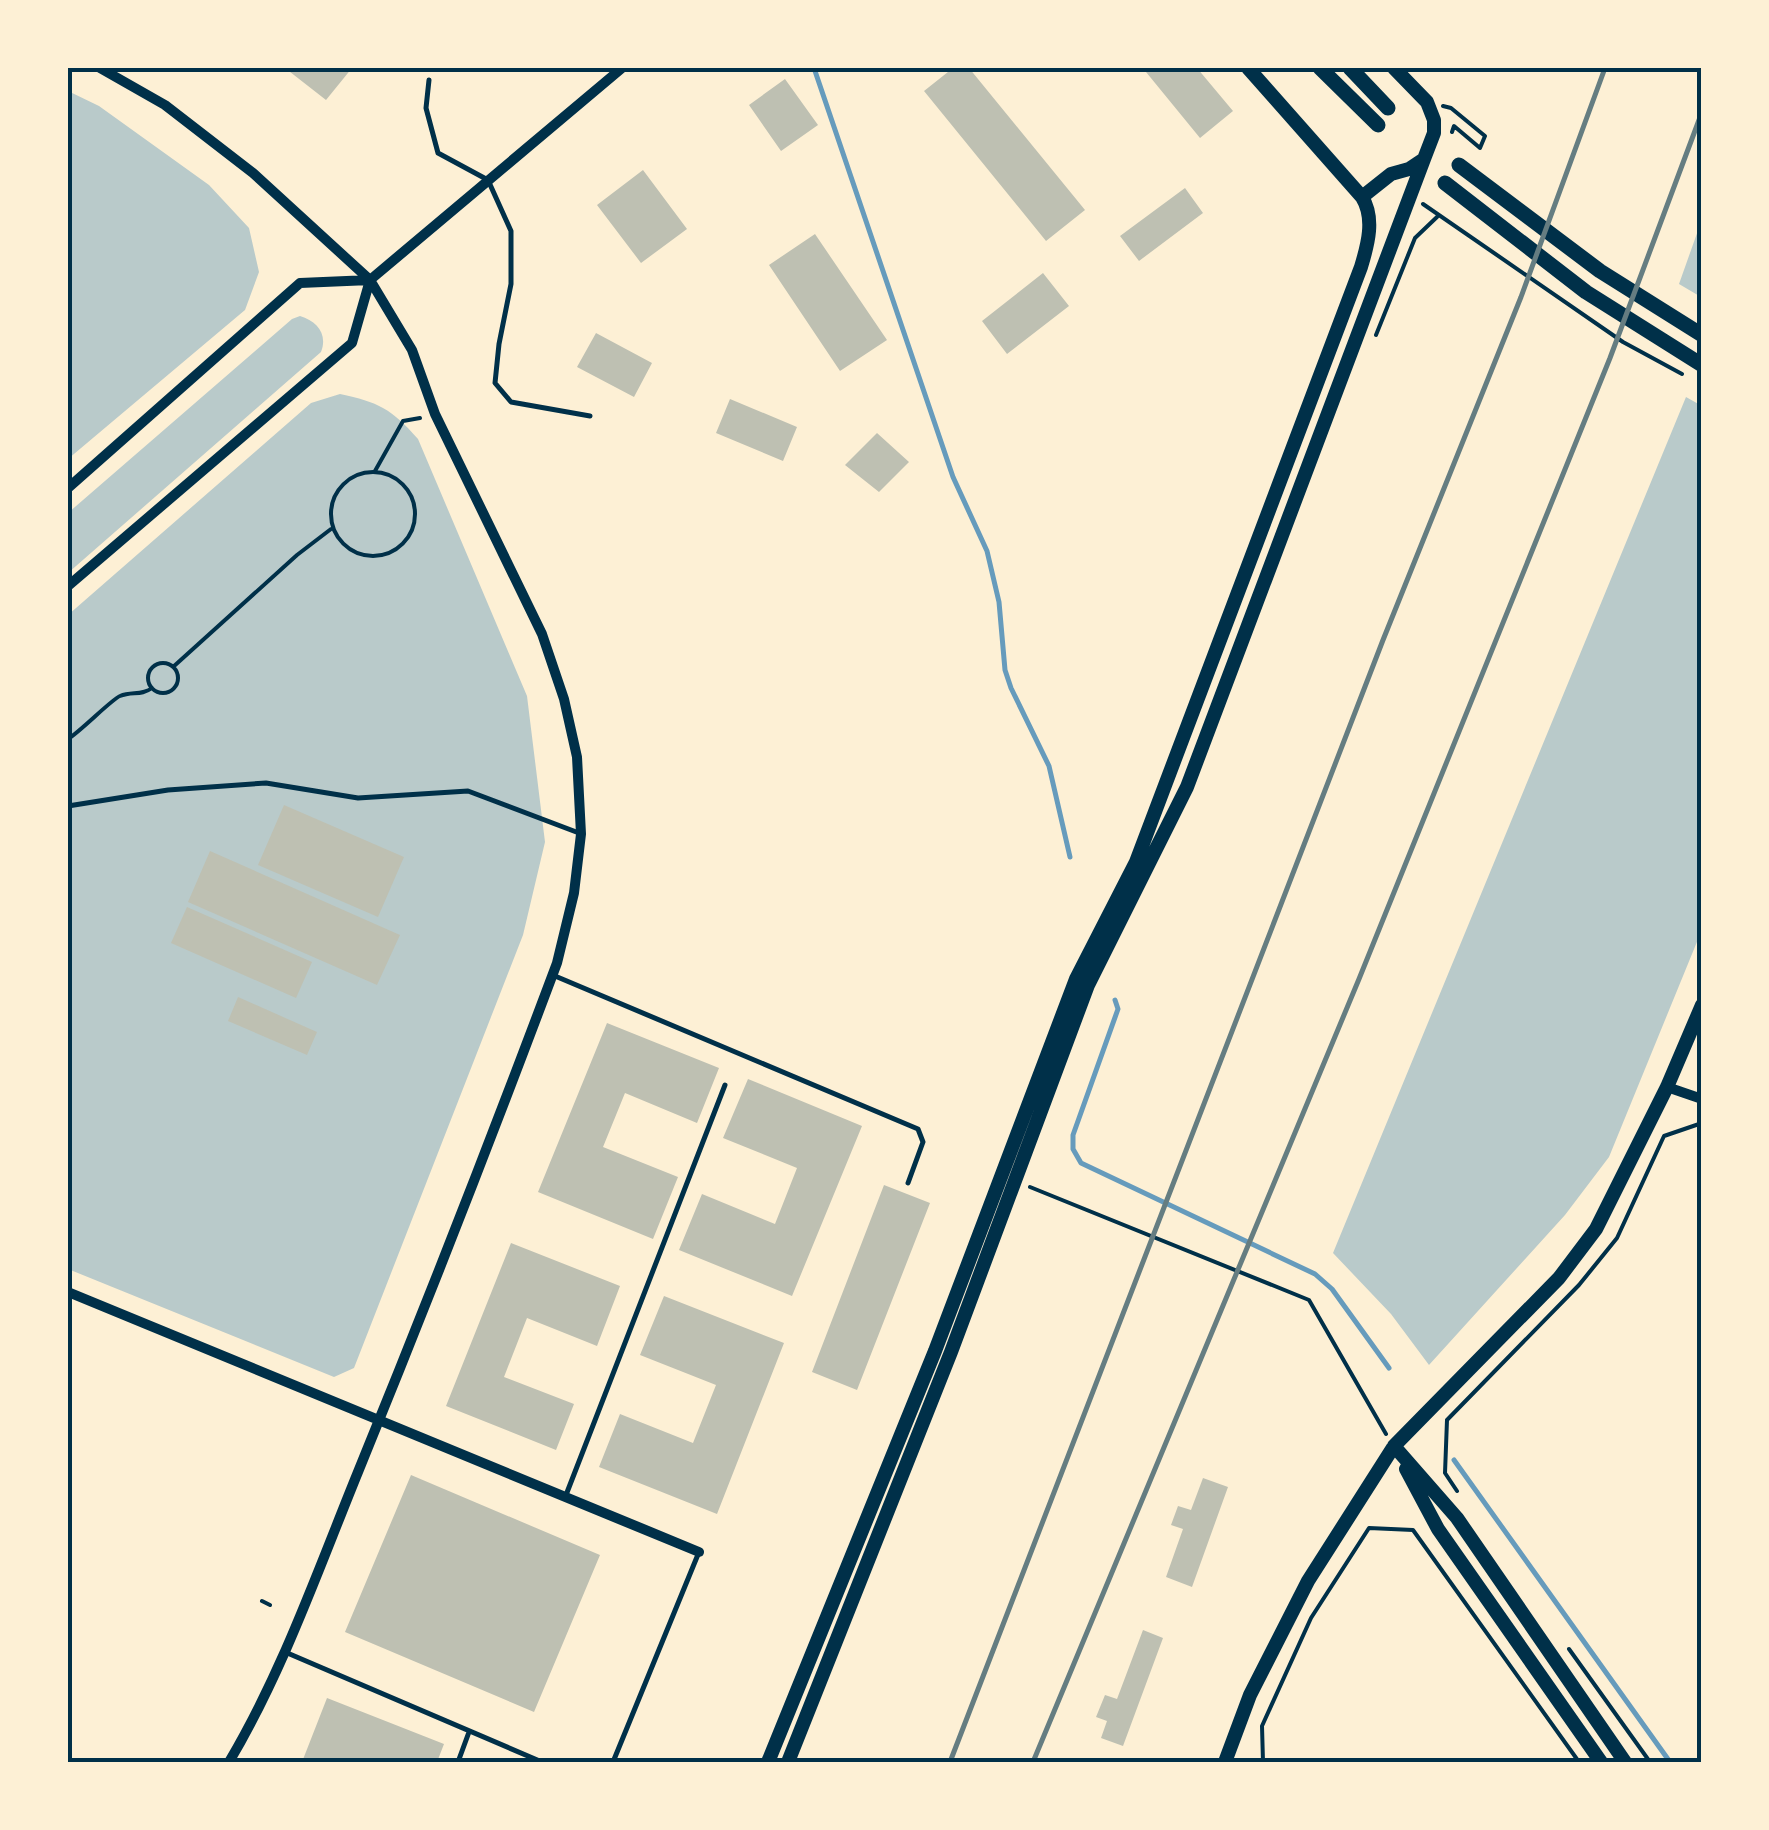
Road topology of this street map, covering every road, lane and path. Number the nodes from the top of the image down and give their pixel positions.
1 (100, 68) edge
2 (622, 68) edge
3 (1248, 68) edge
4 (1320, 68) edge
5 (1350, 68) edge
6 (1394, 68) edge
7 (429, 80) dead end
8 (1427, 102) junction
9 (1388, 108) dead end
10 (1378, 125) dead end
11 (1449, 140) dead end
12 (1424, 159) junction
13 (1458, 165) dead end
14 (488, 180) junction
15 (1446, 183) dead end
16 (1362, 197) junction
17 (1423, 204) dead end
18 (370, 280) junction
19 (1702, 334) edge
20 (1702, 365) edge
21 (1686, 376) dead end
22 (435, 414) junction
23 (590, 416) dead end
24 (375, 472) junction
25 (68, 488) edge
26 (333, 527) junction
27 (68, 586) edge
28 (173, 667) junction
29 (152, 688) junction
30 (68, 739) edge
31 (68, 806) edge
32 (581, 834) junction
33 (552, 975) junction
34 (1702, 1005) edge
35 (726, 1085) dead end
36 (1667, 1087) junction
37 (1702, 1099) edge
38 (1702, 1124) edge
39 (1016, 1181) junction
40 (908, 1183) dead end
41 (68, 1292) edge
42 (378, 1422) junction
43 (1394, 1446) junction
44 (564, 1498) junction
45 (1466, 1504) dead end
46 (699, 1552) joint
47 (262, 1601) dead end
48 (270, 1605) dead end
49 (1569, 1649) dead end
50 (285, 1652) junction
51 (469, 1732) junction
52 (229, 1762) edge
53 (458, 1762) edge
54 (542, 1762) edge
55 (613, 1762) edge
56 (768, 1762) edge
57 (788, 1762) edge
58 (1226, 1762) edge
59 (1263, 1762) edge
60 (1579, 1762) edge
61 (1601, 1762) edge
62 (1625, 1762) edge
63 (1650, 1762) edge

1 - 18 street
2 - 14 street
3 - 16 street
4 - 10 main road
5 - 9 main road
6 - 8 street
7 - 14 lane
8 - 11 path
8 - 12 street
12 - 16 street
12 - 39 street
13 - 19 main road
14 - 18 street
14 - 23 lane
15 - 20 main road
16 - 56 street
17 - 21 path
18 - 22 street
18 - 25 street
18 - 27 street
22 - 24 path
22 - 32 street
24 - 26 path
24 - 26 path
26 - 28 path
28 - 29 path
28 - 29 path
29 - 30 path
31 - 32 lane
32 - 33 street
33 - 40 lane
33 - 42 street
34 - 36 street
35 - 44 lane
36 - 37 street
36 - 43 street
38 - 45 path
39 - 43 path
39 - 57 street
41 - 42 street
42 - 44 street
42 - 50 street
43 - 58 street
43 - 61 street
43 - 62 street
44 - 46 street
46 - 55 lane
47 - 48 path
49 - 63 path
50 - 51 lane
50 - 52 street
51 - 53 lane
51 - 54 lane
59 - 60 path

